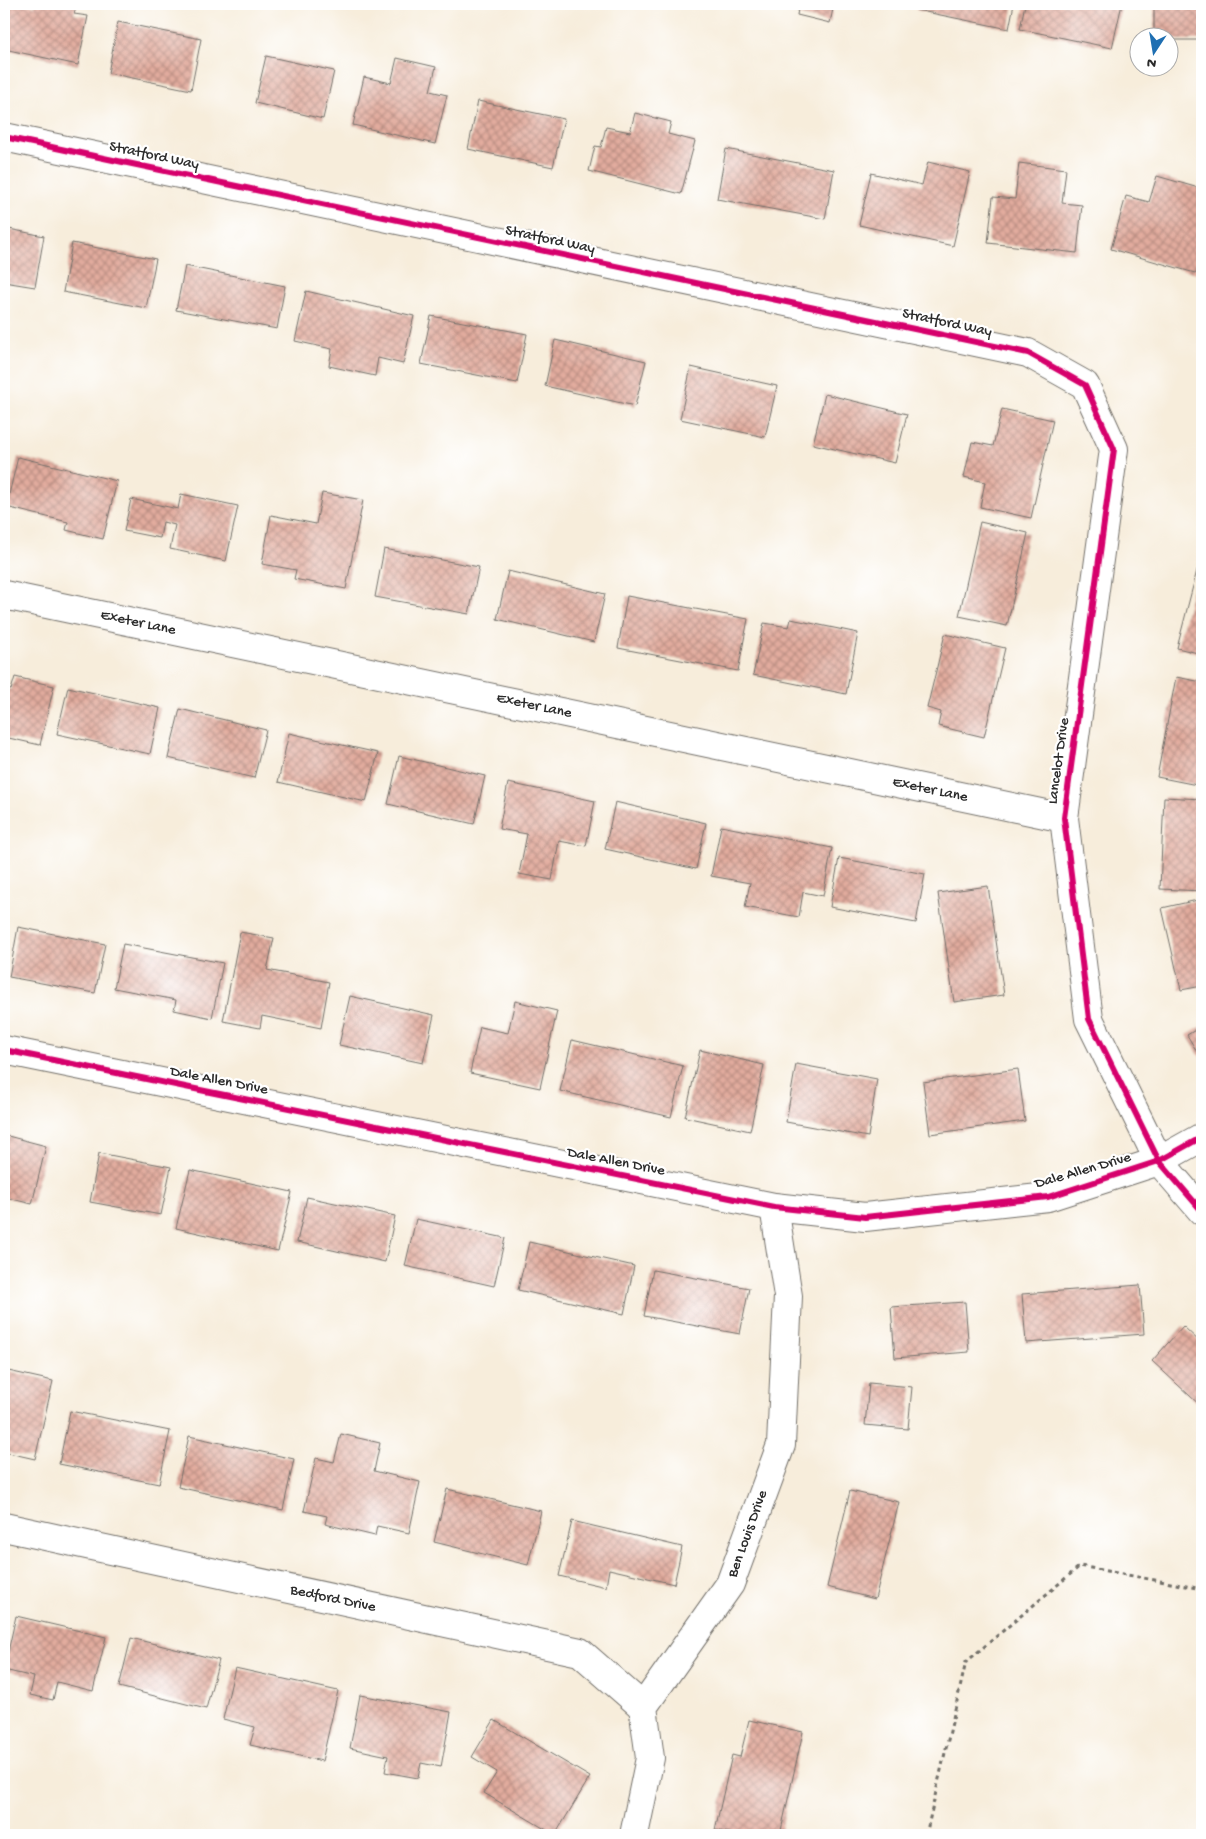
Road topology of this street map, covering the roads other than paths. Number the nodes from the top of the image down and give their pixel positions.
1 (4, 137) edge
2 (1085, 386) joint
3 (4, 595) edge
4 (1064, 818) junction
5 (4, 1050) edge
6 (1202, 1136) edge
7 (1159, 1161) junction
8 (774, 1207) junction
9 (1202, 1211) edge
10 (4, 1527) edge
11 (643, 1707) junction
12 (634, 1835) edge

1 - 2 street, Stratford Way
2 - 4 street, Lancelot Drive
3 - 4 street, Exeter Lane
4 - 7 street, Lancelot Drive
5 - 8 street, Dale Allen Drive
6 - 7 street, Dale Allen Drive
7 - 8 street, Dale Allen Drive
7 - 9 street
8 - 11 street, Ben Louis Drive
10 - 11 street, Bedford Drive
11 - 12 street

